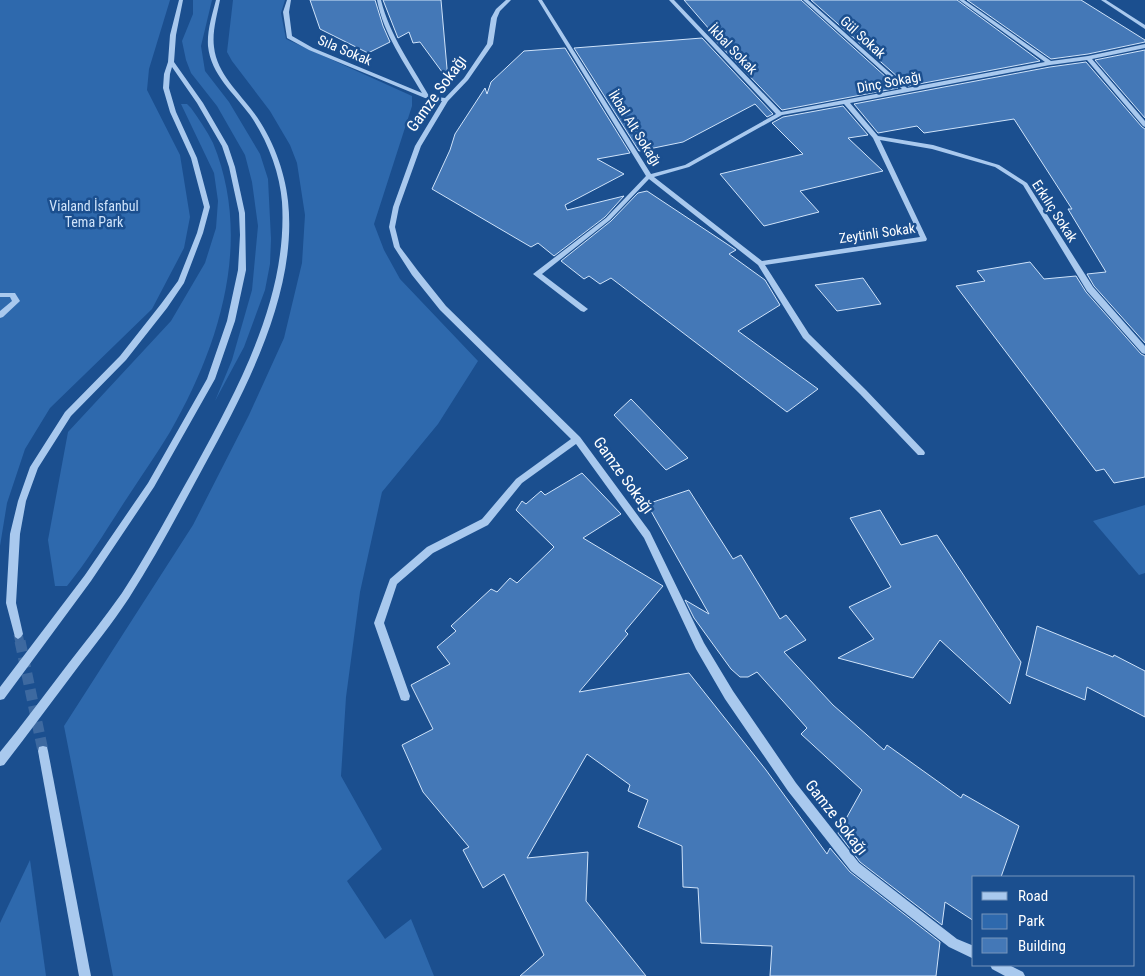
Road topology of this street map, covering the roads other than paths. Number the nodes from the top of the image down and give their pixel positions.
1 (181, 0) edge
2 (218, 0) edge
3 (288, 0) edge
4 (379, 0) edge
5 (509, 0) edge
6 (540, 0) edge
7 (671, 0) edge
8 (805, 0) edge
9 (961, 0) edge
10 (1103, 0) edge
11 (1145, 28) edge
12 (1145, 46) edge
13 (1088, 58) junction
14 (171, 62) junction
15 (1050, 63) junction
16 (907, 92) junction
17 (427, 97) junction
18 (446, 100) junction
19 (847, 103) junction
20 (780, 114) junction
21 (1145, 125) edge
22 (876, 137) junction
23 (649, 176) junction
24 (761, 263) junction
25 (0, 295) edge
26 (584, 309) dead end
27 (0, 315) edge
28 (1145, 351) edge
29 (577, 439) junction
30 (921, 453) dead end
31 (18, 634) tunnel mouth
32 (0, 695) edge
33 (405, 696) dead end
34 (43, 751) tunnel mouth
35 (0, 761) edge
36 (972, 953) edge
37 (998, 966) edge
38 (85, 976) edge
39 (1019, 976) edge

1 - 14 street
2 - 35 street
3 - 17 street, Sıla Sokak
4 - 17 street
5 - 18 street, Gamze Sokağı
6 - 23 street, İkbal Alt Sokağı
7 - 20 street, İkbal Sokak
8 - 16 street, Gül Sokak
9 - 15 street
10 - 11 street
12 - 13 street, Dinç Sokağı
13 - 15 street, Dinç Sokağı
13 - 21 street
14 - 31 street
14 - 32 street
15 - 16 street, Dinç Sokağı
16 - 19 street, Dinç Sokağı
17 - 18 street
18 - 29 street, Gamze Sokağı
19 - 20 street, Dinç Sokağı
19 - 22 street, Zeytinli Sokak
20 - 23 street, Dinç Sokağı
22 - 24 street, Zeytinli Sokak
22 - 28 street, Erkılıç Sokak
23 - 24 street, İkbal Alt Sokağı
23 - 26 street
24 - 30 street
25 - 27 street
29 - 33 street
29 - 36 street, Gamze Sokağı
34 - 38 street
37 - 39 street

